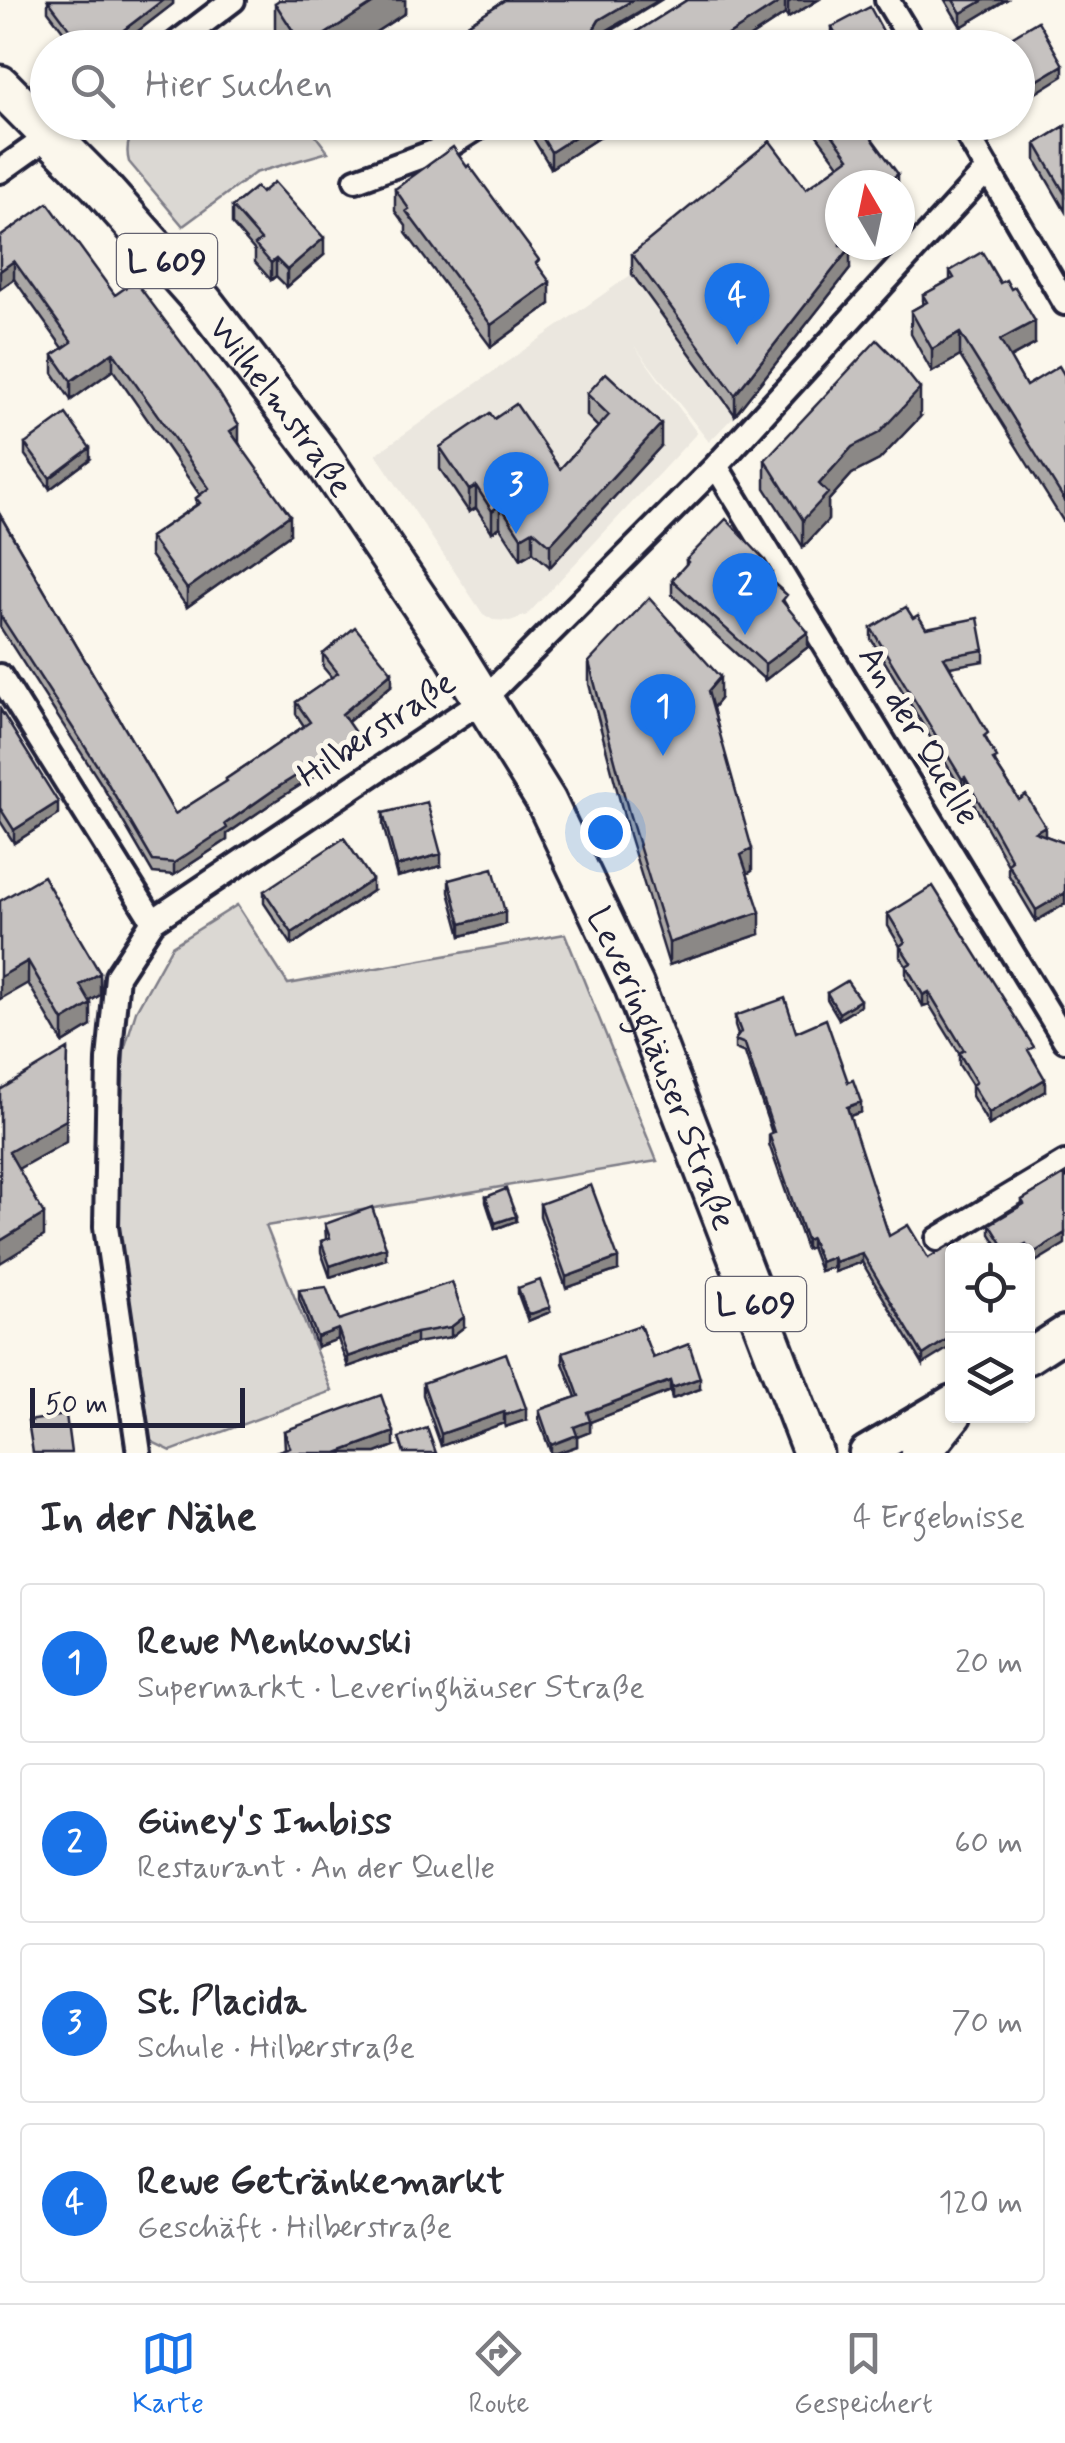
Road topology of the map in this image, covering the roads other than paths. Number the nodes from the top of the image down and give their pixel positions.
1 (233, 0) edge
2 (684, 0) edge
3 (888, 0) edge
4 (194, 30) edge
5 (636, 30) edge
6 (906, 30) edge
7 (0, 85) edge
8 (30, 107) edge
9 (44, 140) edge
10 (69, 140) edge
11 (458, 140) edge
12 (971, 140) edge
13 (988, 169) junction
14 (0, 171) edge
15 (356, 180) dead end
16 (1065, 304) edge
17 (716, 466) junction
18 (0, 676) edge
19 (484, 699) junction
20 (153, 921) junction
21 (1065, 1040) edge
22 (1065, 1162) edge
23 (938, 1239) dead end
24 (1065, 1333) edge
25 (1035, 1352) edge
26 (945, 1406) edge
27 (945, 1423) edge
28 (139, 1453) edge
29 (814, 1453) edge
30 (866, 1453) edge
31 (921, 1453) edge

1 - 4 street
2 - 5 street
3 - 6 street
7 - 8 main road, L 609
9 - 14 street
10 - 19 main road, Wilhelmstraße / L 609
11 - 15 street
12 - 13 street
13 - 16 street
13 - 17 street, Hilberstraße
17 - 19 street, Hilberstraße
17 - 21 street, An der Quelle
18 - 20 street
19 - 20 street, Hilberstraße
19 - 29 main road, Leveringhäuser Straße / L 609
20 - 28 street, Hilberstraße
22 - 23 street
24 - 25 main road
26 - 30 main road
27 - 31 main road

